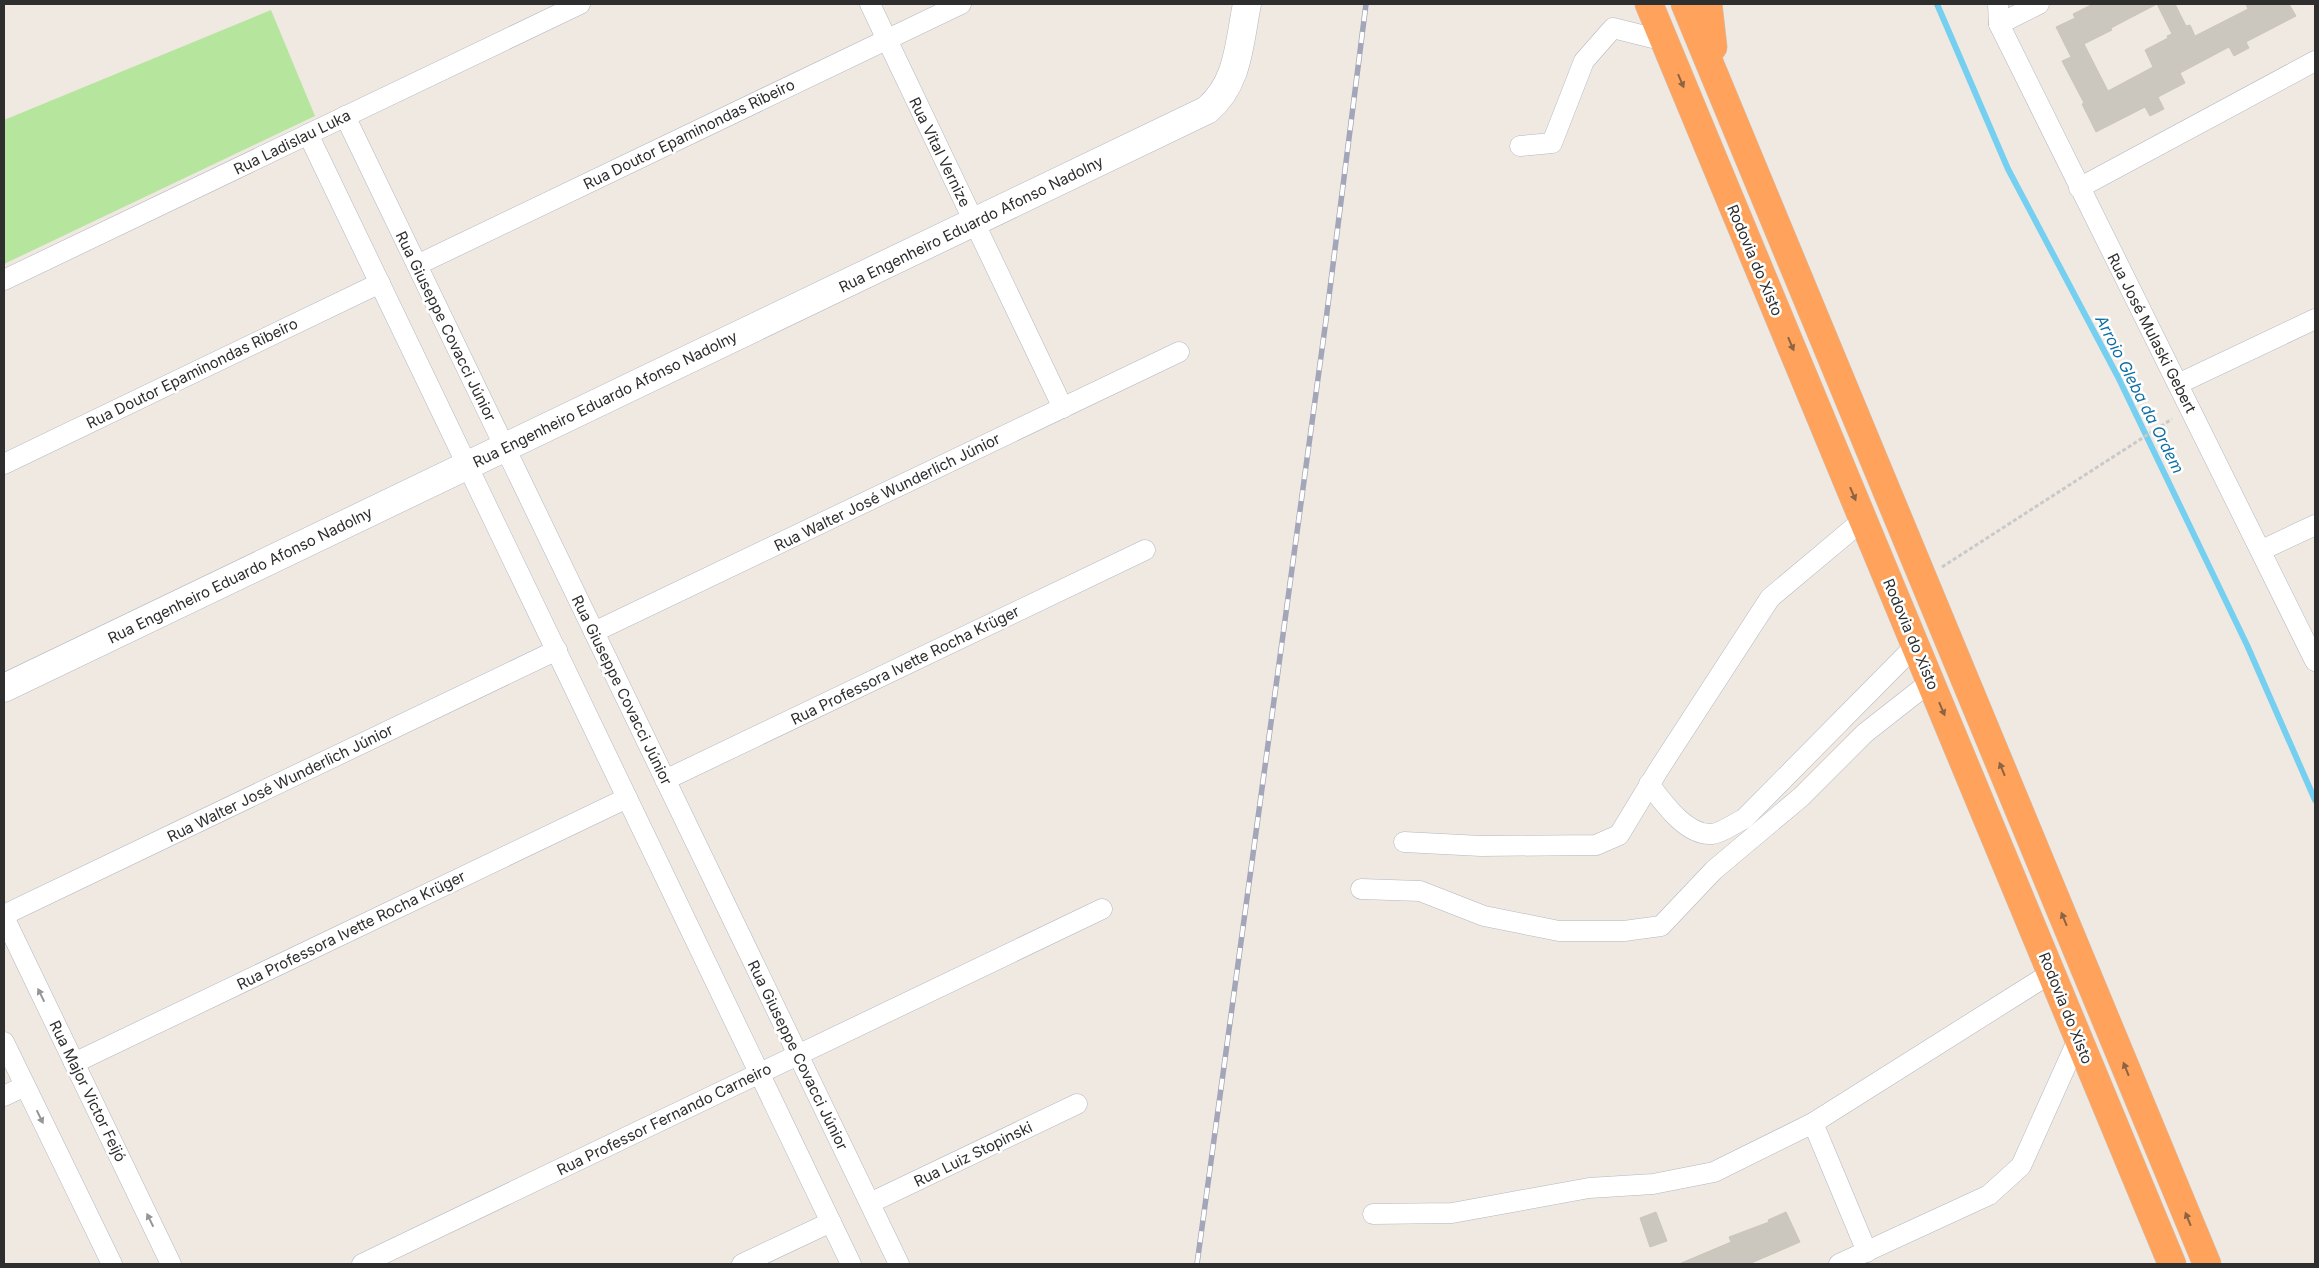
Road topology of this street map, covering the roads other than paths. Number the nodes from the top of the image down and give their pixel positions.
1 (580, 4) edge
2 (870, 4) edge
3 (961, 4) edge
4 (1246, 4) edge
5 (1649, 4) edge
6 (1684, 4) edge
7 (1708, 4) edge
8 (1998, 4) edge
9 (2039, 4) edge
10 (1999, 24) junction
11 (887, 40) junction
12 (1665, 41) junction
13 (2315, 62) edge
14 (1719, 86) junction
15 (345, 116) junction
16 (308, 134) junction
17 (1520, 146) dead end
18 (2080, 188) junction
19 (974, 222) junction
20 (417, 265) junction
21 (4, 280) edge
22 (380, 283) junction
23 (2315, 319) edge
24 (1179, 352) dead end
25 (2178, 384) junction
26 (1063, 408) junction
27 (505, 448) junction
28 (4, 464) edge
29 (468, 466) junction
30 (1863, 520) junction
31 (2315, 525) edge
32 (1144, 550) dead end
33 (2262, 550) junction
34 (594, 632) junction
35 (1915, 646) junction
36 (556, 650) junction
37 (2315, 661) edge
38 (1930, 682) junction
39 (4, 688) edge
40 (665, 780) junction
41 (1649, 784) junction
42 (627, 798) junction
43 (1404, 842) dead end
44 (1361, 889) dead end
45 (1102, 910) dead end
46 (4, 916) edge
47 (2051, 973) junction
48 (2078, 1039) junction
49 (4, 1042) edge
50 (798, 1055) junction
51 (74, 1063) junction
52 (760, 1074) junction
53 (25, 1086) junction
54 (4, 1096) edge
55 (1077, 1104) dead end
56 (1813, 1123) junction
57 (870, 1203) junction
58 (1373, 1214) dead end
59 (831, 1222) junction
60 (1867, 1252) junction
61 (112, 1264) edge
62 (171, 1264) edge
63 (362, 1264) edge
64 (742, 1264) edge
65 (851, 1264) edge
66 (899, 1264) edge
67 (1839, 1264) edge
68 (2172, 1264) edge
69 (2207, 1264) edge

1 - 15 street, Rua Ladislau Luka
2 - 11 street, Rua Vital Vernize
3 - 11 street, Rua Doutor Epaminondas Ribeiro
4 - 19 street, Rua Engenheiro Eduardo Afonso Nadolny
5 - 12 highway, Rodovia do Xisto
6 - 14 highway, Rodovia do Xisto
7 - 14 highway
8 - 10 street, Rua José Mulaski Gebert
9 - 10 street
10 - 18 street, Rua José Mulaski Gebert
11 - 19 street, Rua Vital Vernize
11 - 20 street, Rua Doutor Epaminondas Ribeiro
12 - 17 street
12 -> 30 highway, Rodovia do Xisto
13 - 18 street
69 -> 14 highway, Rodovia do Xisto
15 - 16 street, Rua Ladislau Luka
15 - 20 street, Rua Giuseppe Covacci Júnior
16 - 21 street, Rua Ladislau Luka
16 - 22 street
18 - 25 street, Rua José Mulaski Gebert
19 - 26 street, Rua Vital Vernize
19 - 27 street, Rua Engenheiro Eduardo Afonso Nadolny
20 - 27 street, Rua Giuseppe Covacci Júnior
22 - 28 street, Rua Doutor Epaminondas Ribeiro
22 - 29 street
23 - 25 street
24 - 26 street, Rua Walter José Wunderlich Júnior
25 - 33 street, Rua José Mulaski Gebert
26 - 34 street, Rua Walter José Wunderlich Júnior
27 - 29 street, Rua Engenheiro Eduardo Afonso Nadolny
27 - 34 street, Rua Giuseppe Covacci Júnior
29 - 36 street
29 - 39 street, Rua Engenheiro Eduardo Afonso Nadolny
30 - 35 highway, Rodovia do Xisto
30 - 41 street
31 - 33 street
32 - 40 street, Rua Professora Ivette Rocha Krüger
33 - 37 street, Rua José Mulaski Gebert
34 - 40 street, Rua Giuseppe Covacci Júnior
35 - 38 highway, Rodovia do Xisto
35 - 41 street
36 - 42 street
36 - 46 street, Rua Walter José Wunderlich Júnior
38 - 44 street
38 -> 47 highway, Rodovia do Xisto
40 - 50 street, Rua Giuseppe Covacci Júnior
41 - 43 street
42 - 51 street, Rua Professora Ivette Rocha Krüger
42 - 52 street
45 - 50 street, Rua Professor Fernando Carneiro
51 -> 46 street, Rua Major Victor Feijó
47 - 48 highway, Rodovia do Xisto
47 - 56 street
48 - 60 street
48 - 68 highway, Rodovia do Xisto
49 - 53 street
50 - 52 street, Rua Professor Fernando Carneiro
50 - 57 street, Rua Giuseppe Covacci Júnior
62 -> 51 street, Rua Major Victor Feijó
52 - 59 street
52 - 63 street, Rua Professor Fernando Carneiro
53 - 54 street
53 -> 61 street
55 - 57 street, Rua Luiz Stopinski
56 - 58 street
56 - 60 street
57 - 66 street, Rua Giuseppe Covacci Júnior
59 - 64 street
59 - 65 street
60 - 67 street

